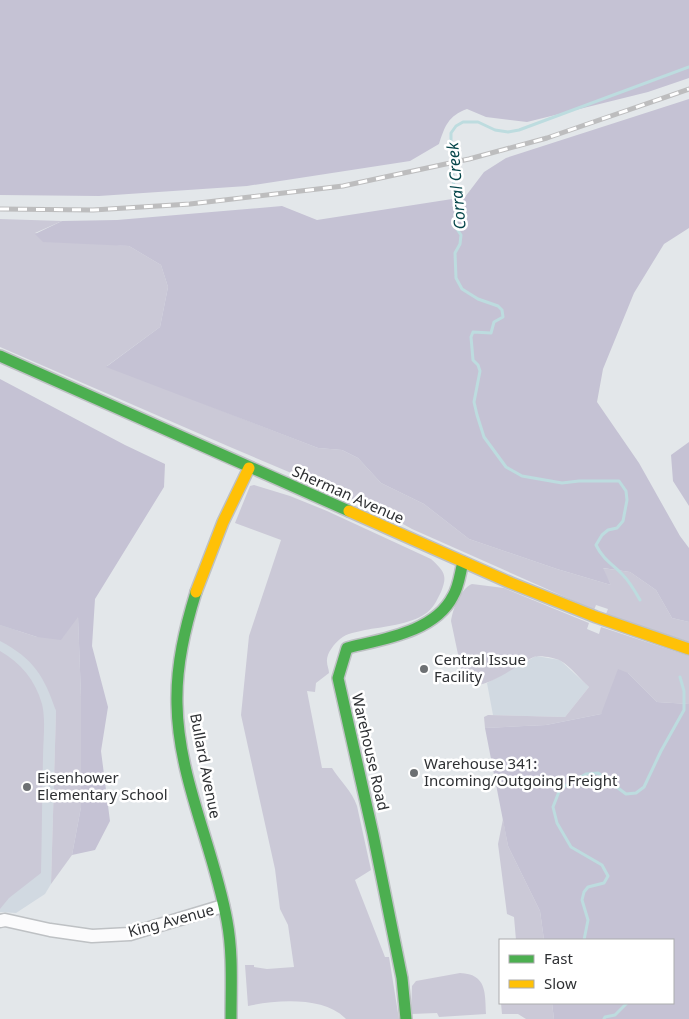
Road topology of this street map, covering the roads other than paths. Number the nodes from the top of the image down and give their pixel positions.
1 (0, 356) edge
2 (249, 468) junction
3 (463, 562) junction
4 (689, 649) edge
5 (223, 906) junction
6 (0, 921) edge
7 (231, 1019) edge
8 (406, 1019) edge

1 - 2 street, Sherman Avenue
2 - 3 street, Sherman Avenue
2 - 5 street, Bullard Avenue
3 - 4 street, Sherman Avenue
3 - 8 street, Warehouse Road
5 - 6 street, King Avenue
5 - 7 street, Bullard Avenue

